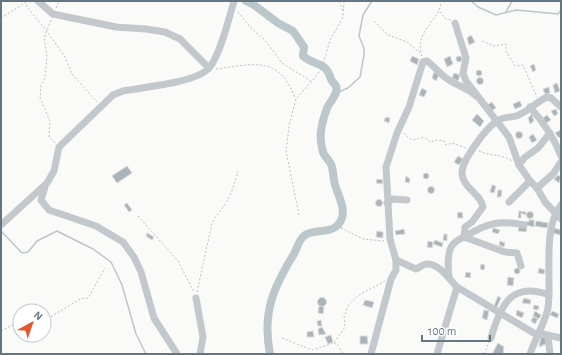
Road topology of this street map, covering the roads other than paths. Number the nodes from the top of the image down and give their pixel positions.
1 (38, 1) edge
2 (233, 3) edge
3 (455, 23) road end
4 (207, 69) junction
5 (476, 96) junction
6 (561, 107) edge
7 (530, 108) junction
8 (497, 120) junction
9 (550, 133) junction
10 (561, 156) edge
11 (561, 162) edge
12 (519, 165) junction
13 (530, 181) junction
14 (47, 183) junction
15 (537, 188) junction
16 (407, 200) dead end
17 (509, 202) dead end
18 (387, 203) junction
19 (561, 204) edge
20 (554, 213) junction
21 (561, 219) edge
22 (1, 225) edge
23 (524, 225) dead end
24 (464, 237) junction
25 (396, 260) junction
26 (521, 266) dead end
27 (449, 277) junction
28 (457, 287) junction
29 (549, 295) junction
30 (196, 298) road end
31 (498, 312) junction
32 (538, 334) junction
33 (548, 336) junction
34 (490, 338) road end
35 (561, 338) edge
36 (177, 354) edge
37 (200, 354) edge
38 (371, 354) edge
39 (437, 354) edge
40 (530, 354) edge
41 (550, 354) edge

1 - 4 street
2 - 4 street
3 - 5 street
4 - 14 street
5 - 8 street
5 - 18 street
6 - 7 street
7 - 8 street
7 - 9 street
8 - 12 street
8 - 24 street
9 - 10 street
9 - 12 street
11 - 15 street
12 - 13 street
13 - 15 street
13 - 17 street
14 - 22 street
14 - 36 street
15 - 20 street
16 - 18 street
18 - 25 street
19 - 20 street
20 - 21 street
20 - 29 street
23 - 24 street
24 - 26 street
24 - 27 street
25 - 27 street
25 - 38 street
27 - 28 street
28 - 31 street
28 - 39 street
29 - 31 street
29 - 32 street
30 - 37 street
31 - 32 street
31 - 34 street
32 - 33 street
32 - 40 street
33 - 35 street
33 - 41 street

